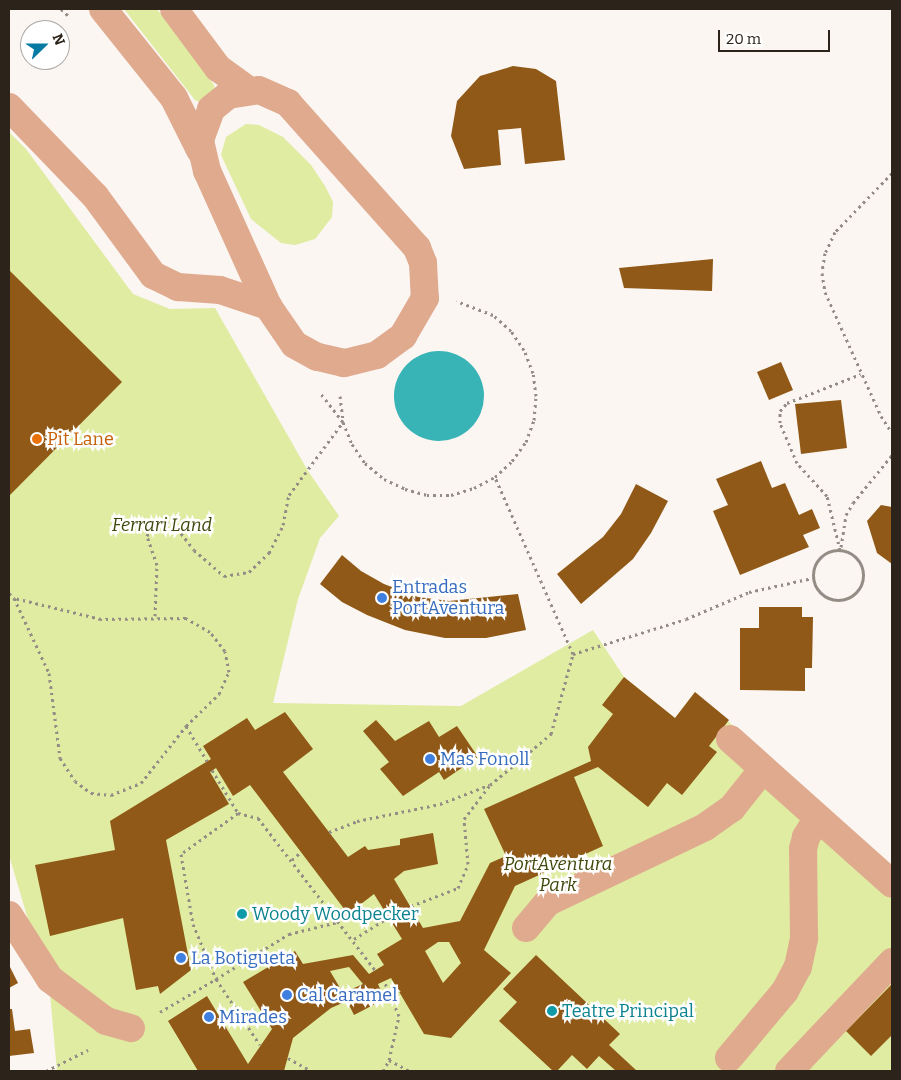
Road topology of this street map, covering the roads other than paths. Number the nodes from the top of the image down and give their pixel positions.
1 (103, 9) edge
2 (174, 9) edge
3 (248, 90) junction
4 (9, 107) edge
5 (200, 150) junction
6 (268, 306) junction
7 (730, 739) dead end
8 (763, 769) junction
9 (818, 818) junction
10 (892, 884) edge
11 (9, 915) edge
12 (526, 928) dead end
13 (892, 962) edge
14 (131, 1028) dead end
15 (729, 1058) dead end
16 (789, 1071) edge

1 - 5 lane
2 - 3 lane
3 - 5 lane
3 - 6 lane
4 - 6 lane
5 - 6 lane
7 - 8 lane
8 - 9 lane
8 - 12 lane
9 - 10 lane
9 - 15 lane
11 - 14 lane
13 - 16 lane

